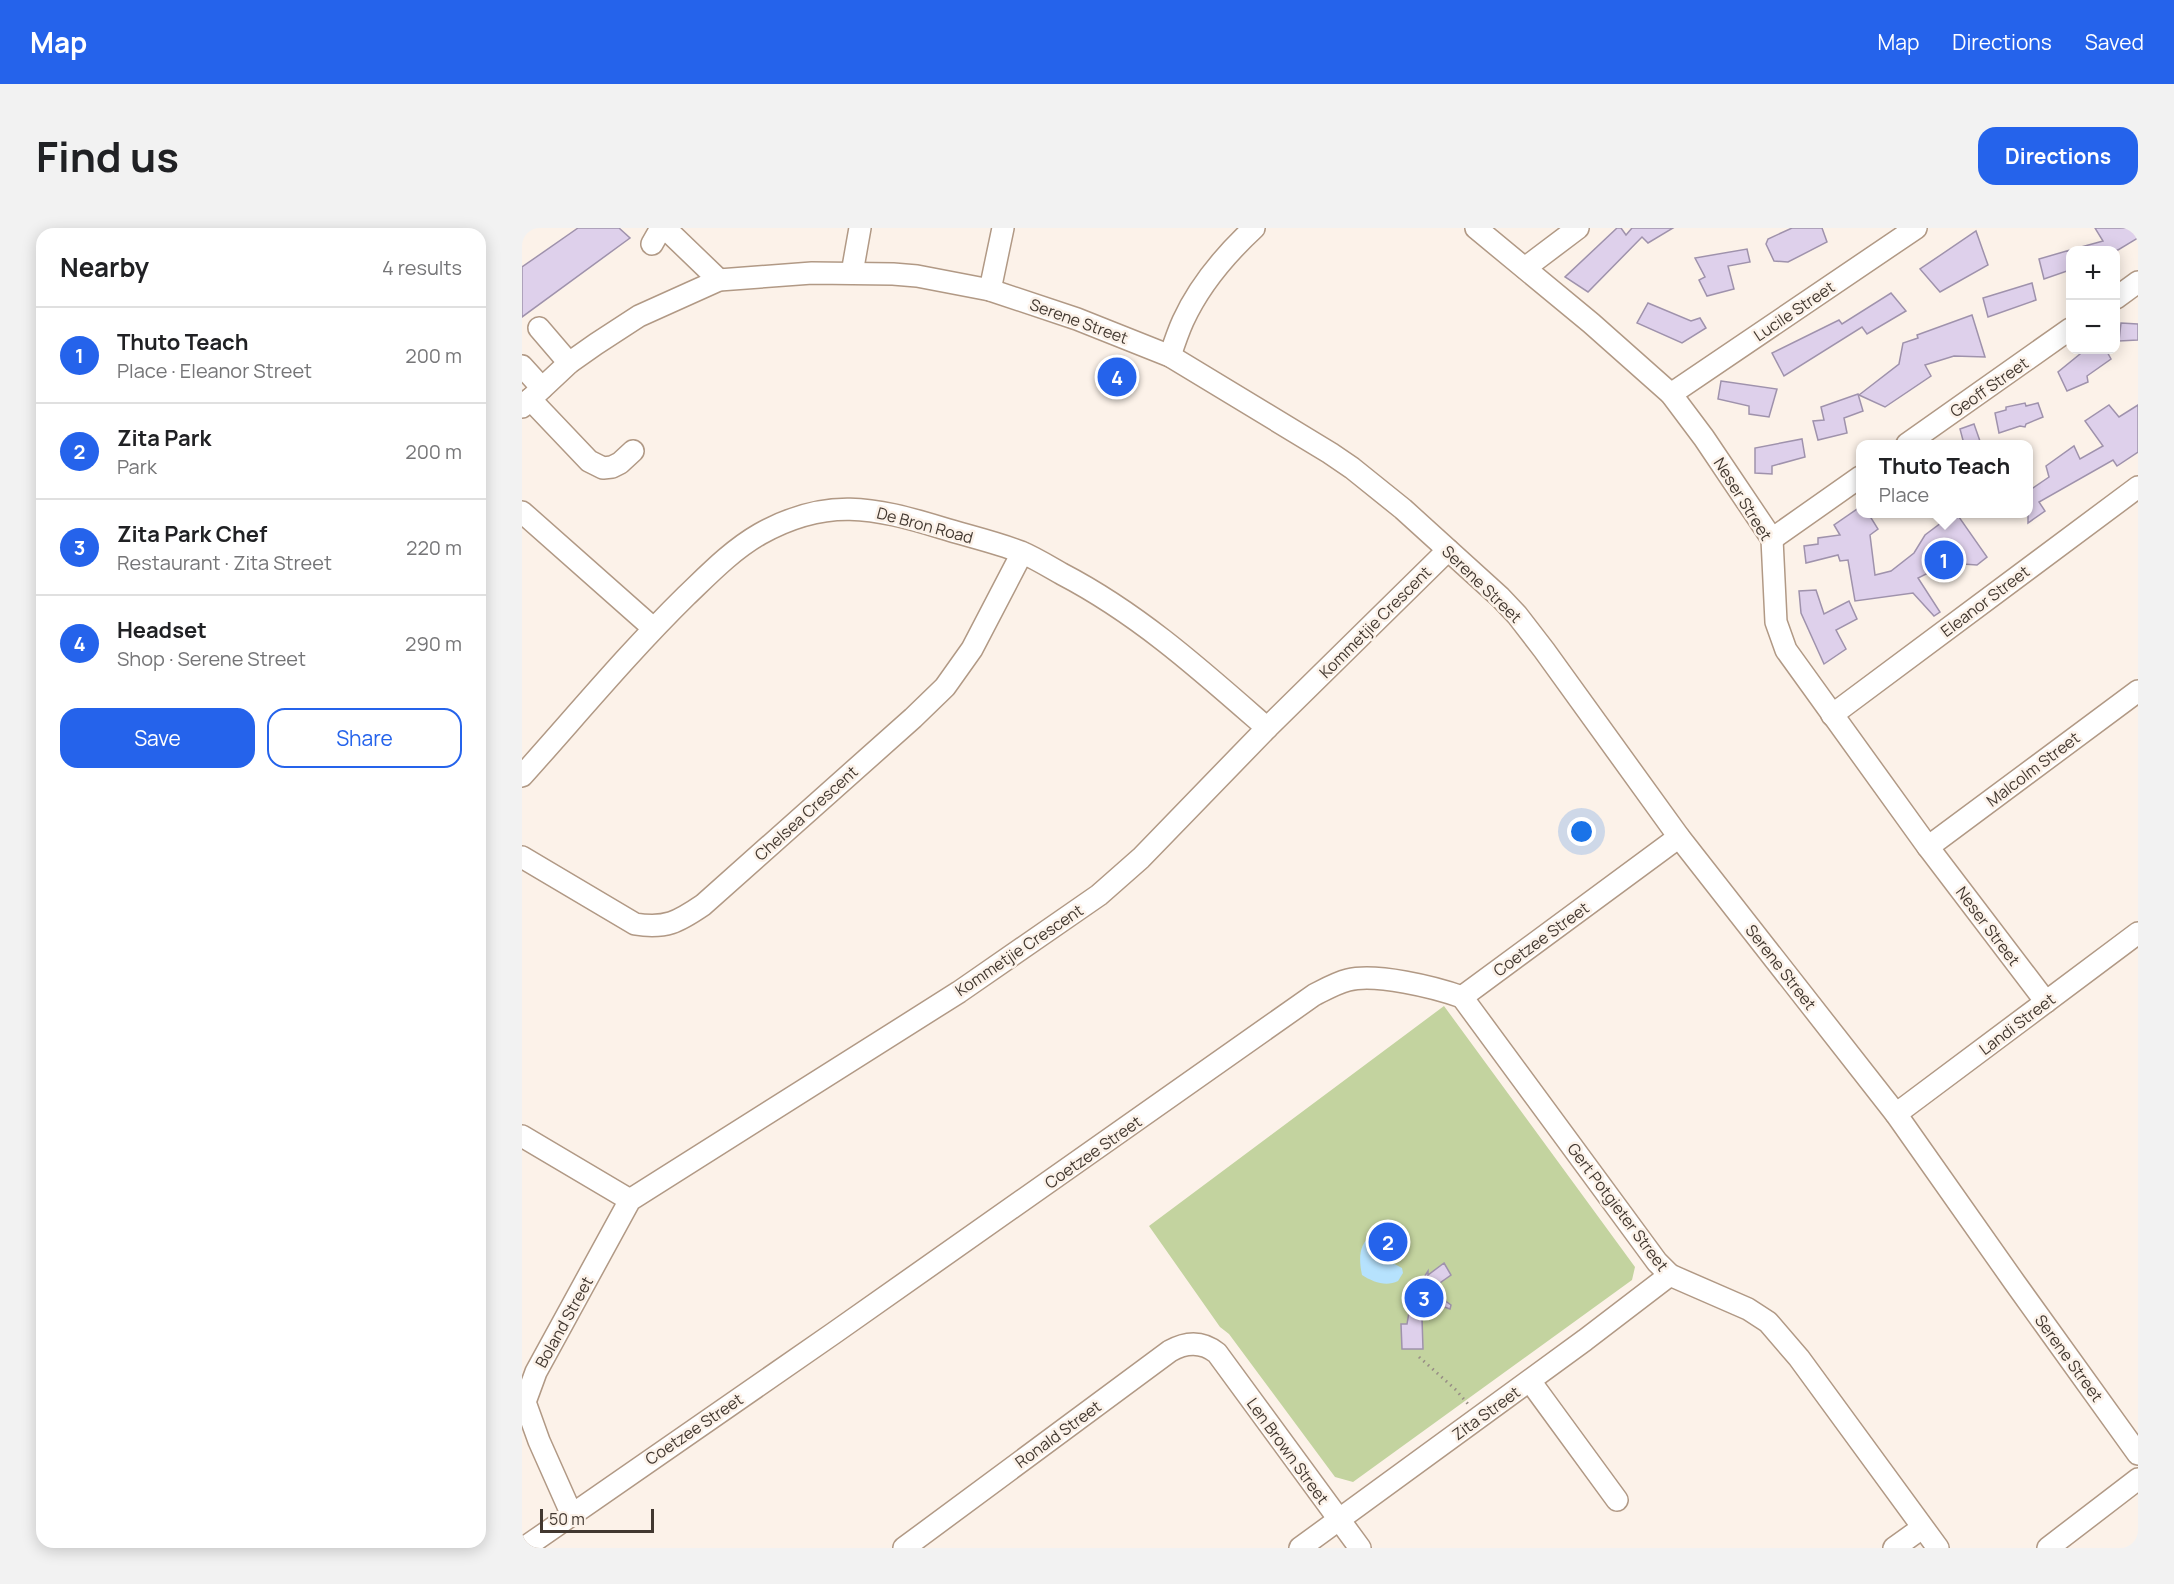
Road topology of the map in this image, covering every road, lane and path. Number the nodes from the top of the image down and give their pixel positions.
1 (860, 228) edge
2 (1003, 228) edge
3 (1254, 228) edge
4 (1476, 228) edge
5 (1578, 228) edge
6 (1916, 228) edge
7 (659, 233) edge
8 (1525, 268) junction
9 (852, 273) junction
10 (719, 280) junction
11 (2138, 282) edge
12 (990, 290) junction
13 (2120, 295) edge
14 (539, 328) dead end
15 (2066, 332) edge
16 (1170, 356) junction
17 (569, 363) junction
18 (522, 366) edge
19 (1671, 394) junction
20 (532, 398) edge
21 (1913, 440) edge
22 (633, 451) dead end
23 (1856, 480) edge
24 (2138, 487) edge
25 (522, 512) edge
26 (1772, 539) junction
27 (1448, 550) junction
28 (1022, 552) junction
29 (653, 628) junction
30 (2138, 691) edge
31 (1832, 715) junction
32 (1267, 728) junction
33 (522, 777) edge
34 (1679, 837) junction
35 (1928, 847) junction
36 (522, 857) edge
37 (2138, 933) edge
38 (1462, 997) junction
39 (2046, 1002) junction
40 (1896, 1114) junction
41 (522, 1136) edge
42 (630, 1200) junction
43 (1670, 1275) junction
44 (1217, 1353) joint
45 (1419, 1357) dead end
46 (1530, 1381) junction
47 (1466, 1401) dead end
48 (523, 1402) edge
49 (2138, 1454) edge
50 (2138, 1479) edge
51 (1617, 1500) dead end
52 (571, 1513) junction
53 (1338, 1519) junction
54 (1922, 1528) junction
55 (524, 1548) edge
56 (904, 1548) edge
57 (1300, 1548) edge
58 (1360, 1548) edge
59 (1894, 1548) edge
60 (1938, 1548) edge
61 (2048, 1548) edge

1 - 9 street
2 - 12 street
3 - 16 street
4 - 8 street, Neser Street
5 - 8 street
6 - 19 street, Lucile Street
7 - 10 street
8 - 19 street, Neser Street
9 - 10 street, Serene Street
9 - 12 street, Serene Street
10 - 17 street, Serene Street
11 - 13 street
12 - 16 street, Serene Street
14 - 17 street
15 - 21 street, Geoff Street
16 - 27 street, Serene Street
17 - 20 street, Serene Street
18 - 20 street
19 - 26 street, Neser Street
20 - 22 street
23 - 26 street
24 - 31 street, Eleanor Street
25 - 29 street
26 - 31 street, Neser Street
27 - 32 street, Kommetjie Crescent
27 - 34 street, Serene Street
28 - 29 street, De Bron Road
28 - 32 street, De Bron Road
28 - 36 street, Chelsea Crescent
29 - 33 street, De Bron Road
30 - 35 street, Malcolm Street
31 - 35 street, Neser Street
32 - 42 street, Kommetjie Crescent
34 - 38 street, Coetzee Street
34 - 40 street, Serene Street
35 - 39 street, Neser Street
37 - 39 street, Landi Street
38 - 43 street, Gert Potgieter Street
38 - 52 street, Coetzee Street
39 - 40 street, Landi Street
40 - 49 street, Serene Street
41 - 42 street
42 - 48 street, Boland Street
43 - 46 street, Zita Street
43 - 54 street, Gert Potgieter Street
44 - 53 street, Len Brown Street
44 - 56 street, Ronald Street
45 - 47 path
46 - 51 street
46 - 53 street, Zita Street
48 - 52 street, Boland Street
50 - 61 street
52 - 55 street, Coetzee Street
53 - 57 street, Zita Street
53 - 58 street, Len Brown Street
54 - 59 street
54 - 60 street, Gert Potgieter Street

